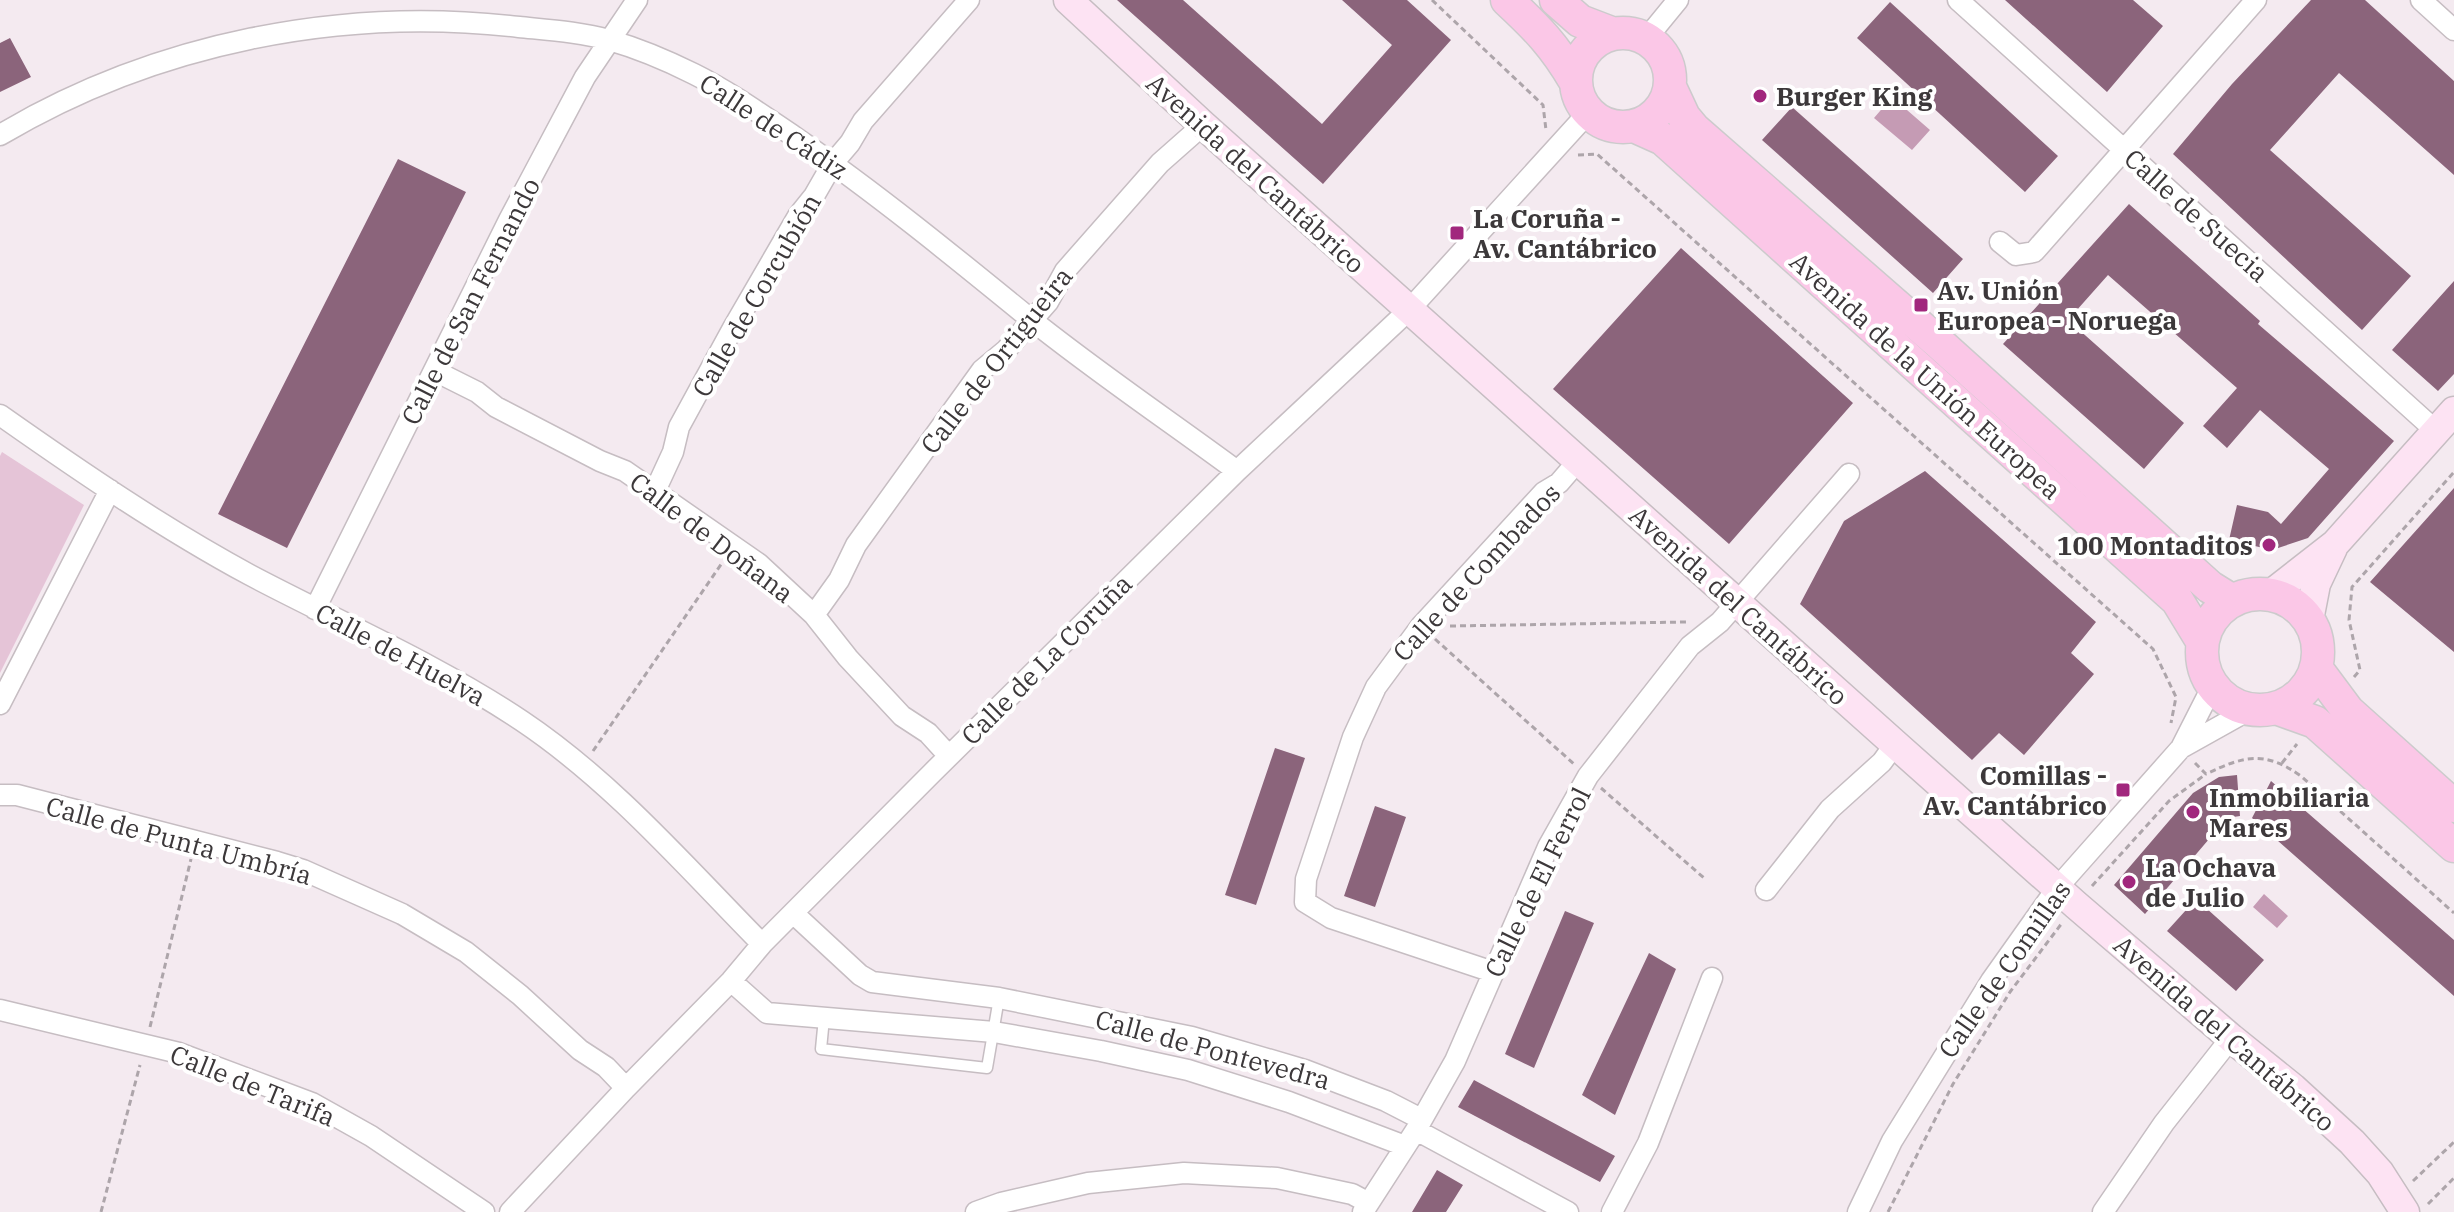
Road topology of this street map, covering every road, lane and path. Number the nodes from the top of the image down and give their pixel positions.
1 (390, 0) edge
2 (637, 0) edge
3 (969, 0) edge
4 (1068, 0) edge
5 (1432, 0) edge
6 (1507, 0) edge
7 (1556, 0) edge
8 (1678, 0) edge
9 (1958, 0) edge
10 (2256, 0) edge
11 (2421, 0) edge
12 (389, 22) junction
13 (2454, 30) edge
14 (1614, 34) junction
15 (1646, 39) junction
16 (609, 40) junction
17 (1575, 81) junction
18 (1670, 87) junction
19 (1588, 113) junction
20 (1203, 125) junction
21 (1634, 126) junction
22 (0, 135) edge
23 (1557, 144) junction
24 (2123, 148) junction
25 (833, 163) junction
26 (2000, 242) dead end
27 (1409, 310) junction
28 (1032, 320) junction
29 (435, 371) junction
30 (2445, 421) edge
31 (3, 425) edge
32 (1578, 461) junction
33 (1237, 471) junction
34 (2454, 472) edge
35 (1849, 474) dead end
36 (110, 490) junction
37 (655, 491) junction
38 (2335, 544) junction
39 (733, 546) junction
40 (2271, 594) junction
41 (2231, 600) junction
42 (315, 609) junction
43 (1728, 612) junction
44 (814, 615) junction
45 (2309, 620) junction
46 (1421, 626) junction
47 (2202, 641) junction
48 (2316, 668) junction
49 (2212, 687) junction
50 (2338, 698) junction
51 (0, 704) edge
52 (2262, 709) junction
53 (2315, 722) junction
54 (1895, 744) junction
55 (2181, 748) junction
56 (949, 756) junction
57 (2282, 763) junction
58 (583, 767) junction
59 (2206, 774) junction
60 (1588, 776) junction
61 (0, 795) edge
62 (2454, 806) edge
63 (2454, 846) edge
64 (1704, 878) dead end
65 (1766, 890) dead end
66 (2066, 896) junction
67 (793, 913) junction
68 (2454, 913) edge
69 (762, 944) junction
70 (1493, 972) junction
71 (1712, 978) dead end
72 (731, 981) junction
73 (999, 998) junction
74 (0, 1010) edge
75 (824, 1018) junction
76 (994, 1032) junction
77 (2231, 1038) junction
78 (626, 1088) junction
79 (1418, 1125) junction
80 (2454, 1142) edge
81 (2454, 1178) edge
82 (1044, 1204) edge
83 (1365, 1207) edge
84 (2405, 1209) edge
85 (484, 1212) edge
86 (510, 1212) edge
87 (976, 1212) edge
88 (1568, 1212) edge
89 (1612, 1212) edge
90 (1858, 1212) edge
91 (1888, 1212) edge
92 (2103, 1212) edge

1 - 12 street
2 - 16 street, Calle de San Fernando
3 - 25 street, Calle de Corcubión
4 - 20 street, Avenida del Cantábrico
5 - 23 path
6 - 17 main road
7 - 14 main road
8 - 15 street
9 - 24 street, Calle de Suecia
10 - 24 street
11 - 13 street
12 - 16 street, Calle de Cádiz
12 - 22 street, Calle de Cádiz
14 - 15 main road
14 - 17 main road
15 - 18 main road
16 - 25 street, Calle de Cádiz
16 - 29 street, Calle de San Fernando
17 - 19 main road
18 - 21 main road
18 - 41 main road, Avenida de la Unión Europea
19 - 21 main road
19 - 23 street, Calle de La Coruña
20 - 27 street, Avenida del Cantábrico
20 - 28 street, Calle de Ortigueira
21 - 47 main road, Avenida de la Unión Europea
23 - 27 street, Calle de La Coruña
23 - 55 path
24 - 26 street
24 - 30 street, Calle de Suecia
25 - 28 street, Calle de Cádiz
25 - 37 street, Calle de Corcubión
27 - 32 street, Avenida del Cantábrico
27 - 33 street, Calle de La Coruña
28 - 33 street, Calle de Cádiz
28 - 44 street, Calle de Ortigueira
29 - 37 street, Calle de Doñana
29 - 42 street, Calle de San Fernando
30 - 38 street
31 - 36 street, Calle de Huelva
32 - 43 street, Avenida del Cantábrico
32 - 46 street, Calle de Combados
33 - 56 street, Calle de La Coruña
34 - 50 path
35 - 43 street, Calle de El Ferrol
36 - 42 street, Calle de Huelva
36 - 51 street
37 - 39 street, Calle de Doñana
38 - 40 street
38 - 45 street
39 - 44 street, Calle de Doñana
39 - 58 path
40 - 41 main road
40 - 45 main road
41 - 47 main road
42 - 58 street, Calle de Huelva
43 - 46 path
43 - 54 street, Avenida del Cantábrico
43 - 60 street, Calle de El Ferrol
44 - 56 street, Calle de Doñana
45 - 48 main road
46 - 60 path
46 - 70 street, Calle de Combados
47 - 49 main road
48 - 50 main road
48 - 52 main road
49 - 52 main road
49 - 55 street, Calle de Comillas
50 - 62 main road
52 - 53 main road
52 - 55 street, Calle de Comillas
53 - 57 path
53 - 63 main road
54 - 65 street
54 - 66 street, Avenida del Cantábrico
55 - 59 path
55 - 66 street, Calle de Comillas
56 - 67 street, Calle de La Coruña
57 - 59 path
57 - 68 path
58 - 69 street, Calle de Huelva
59 - 66 path
60 - 64 path
60 - 70 street, Calle de El Ferrol
61 - 78 street, Calle de Punta Umbría
66 - 77 street, Avenida del Cantábrico
66 - 90 street, Calle de Comillas
66 - 91 path
67 - 69 street, Calle de La Coruña
67 - 73 street, Calle de Pontevedra
69 - 72 street, Calle de La Coruña
70 - 79 street, Calle de El Ferrol
71 - 89 street
72 - 75 street, Calle de Pontevedra
72 - 78 street, Calle de La Coruña
73 - 76 lane
73 - 79 street, Calle de Pontevedra
74 - 85 street, Calle de Tarifa
75 - 76 street, Calle de Pontevedra
75 - 76 lane
76 - 79 street, Calle de Pontevedra
77 - 84 street, Avenida del Cantábrico
77 - 92 street
78 - 86 street, Calle de La Coruña
79 - 83 street, Calle de El Ferrol
79 - 88 street, Calle de Pontevedra
80 - 84 path
81 - 84 path
82 - 83 street
82 - 87 street

